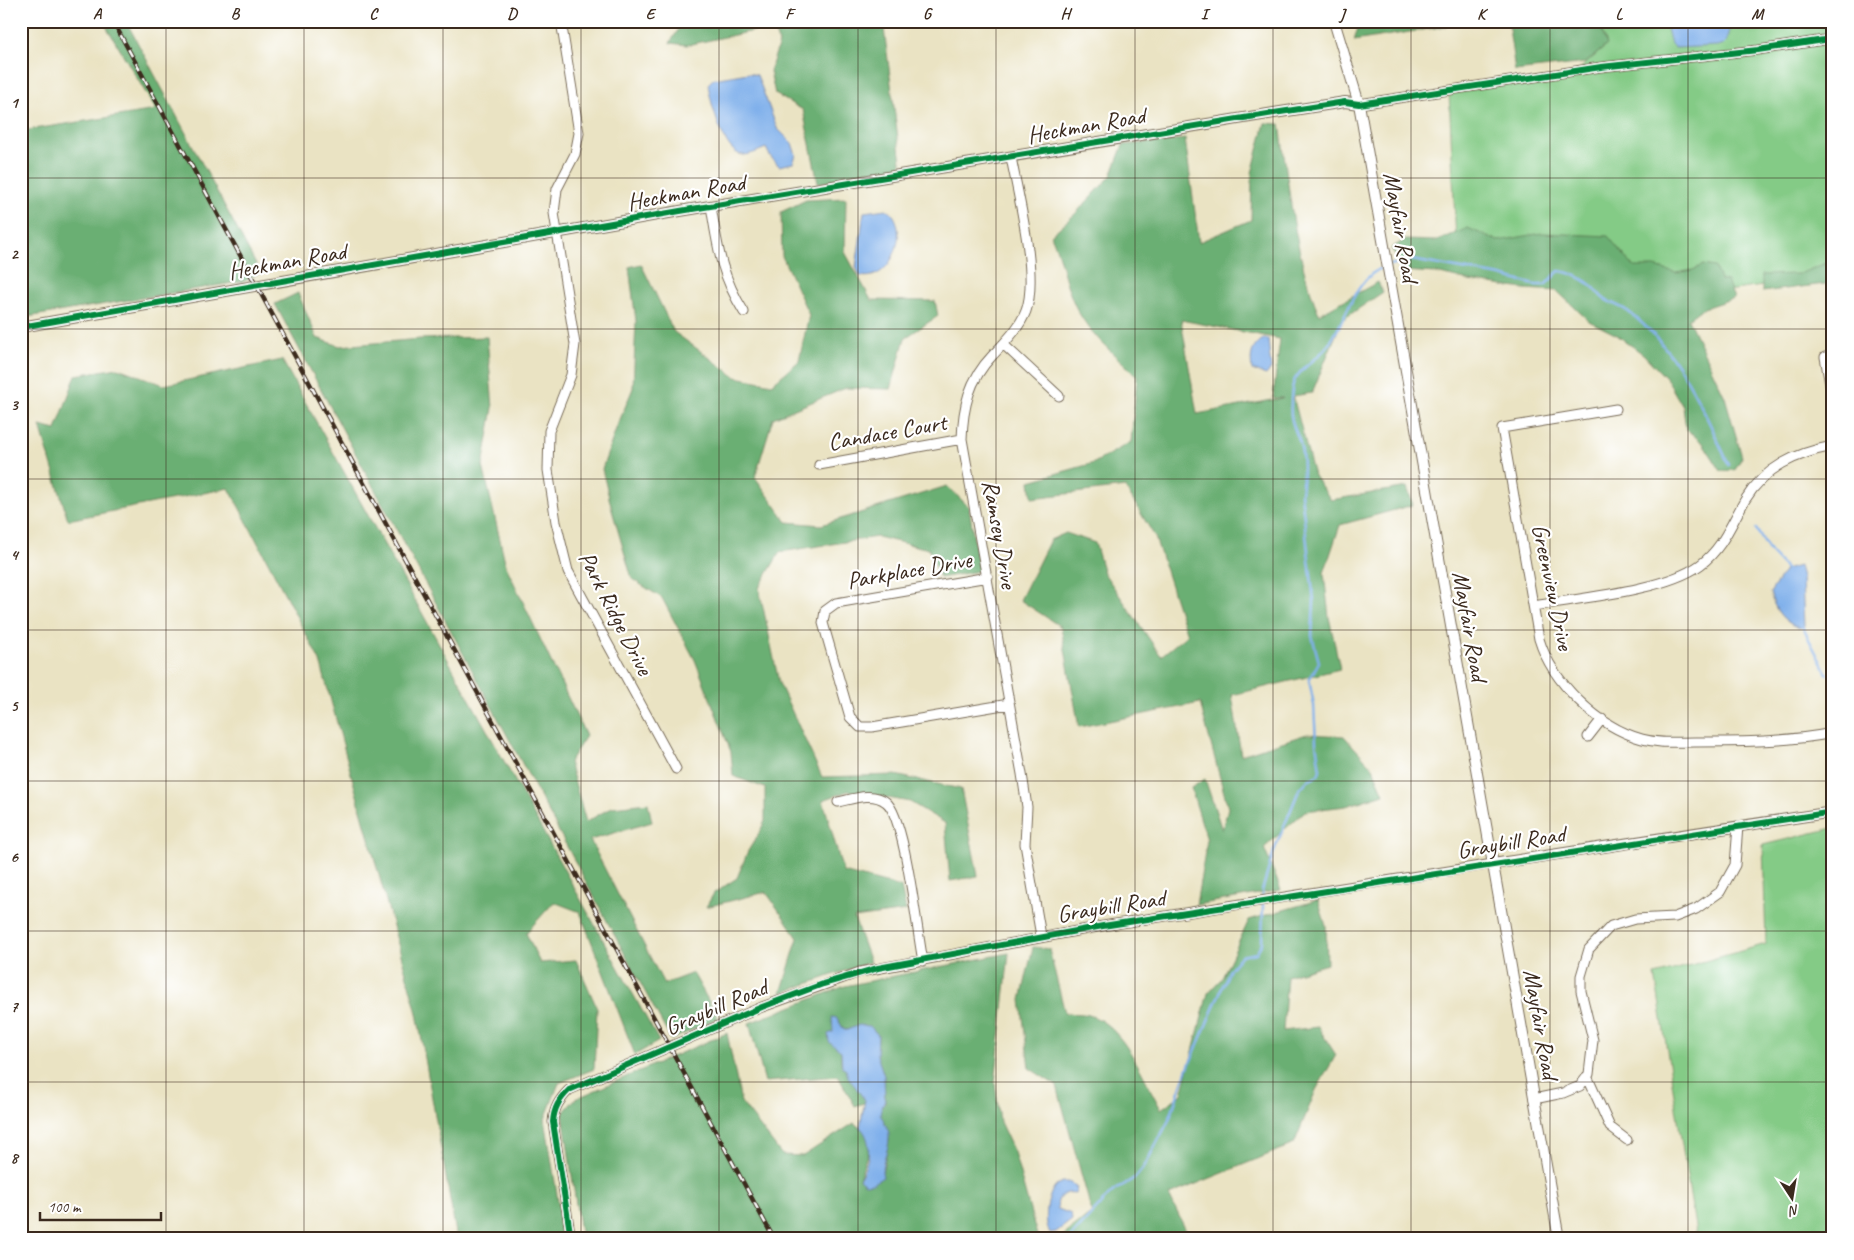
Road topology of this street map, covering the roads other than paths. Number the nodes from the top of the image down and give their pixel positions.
1 (561, 21) edge
2 (1334, 21) edge
3 (1824, 40) dead end
4 (1358, 104) junction
5 (1011, 157) junction
6 (711, 206) junction
7 (556, 233) junction
8 (744, 312) dead end
9 (21, 327) edge
10 (1003, 344) junction
11 (1829, 356) edge
12 (1059, 396) dead end
13 (1833, 401) edge
14 (1616, 409) dead end
15 (962, 439) junction
16 (1833, 446) edge
17 (819, 465) dead end
18 (988, 577) junction
19 (1534, 606) junction
20 (1009, 704) junction
21 (1602, 719) junction
22 (1833, 732) edge
23 (1588, 737) dead end
24 (676, 769) dead end
25 (838, 802) dead end
26 (1833, 812) edge
27 (1738, 826) junction
28 (1493, 864) junction
29 (1041, 936) junction
30 (923, 961) junction
31 (1587, 1076) junction
32 (1534, 1099) junction
33 (1627, 1140) dead end
34 (571, 1239) edge
35 (1559, 1239) edge

1 - 7 street, Park Ridge Drive
2 - 4 street, Mayfair Road
3 - 4 street
4 - 5 street, Heckman Road
4 - 28 street, Mayfair Road
5 - 6 street, Heckman Road
5 - 10 street, Ramsey Drive
6 - 7 street, Heckman Road
6 - 8 street
7 - 9 street, Heckman Road
7 - 24 street, Park Ridge Drive
10 - 12 street
10 - 15 street, Ramsey Drive
11 - 13 street
14 - 19 street, Greenview Drive
15 - 17 street, Candace Court
15 - 18 street, Ramsey Drive
16 - 19 street
18 - 20 street, Ramsey Drive
18 - 20 street, Parkplace Drive
19 - 21 street, Greenview Drive
20 - 29 street, Ramsey Drive
21 - 22 street, Greenview Drive
21 - 23 street
25 - 30 street
26 - 27 street, Graybill Road
27 - 28 street, Graybill Road
27 - 31 street
28 - 29 street, Graybill Road
28 - 32 street, Mayfair Road
29 - 30 street, Graybill Road
30 - 34 street, Graybill Road
31 - 32 street
31 - 33 street
32 - 35 street, Mayfair Road

